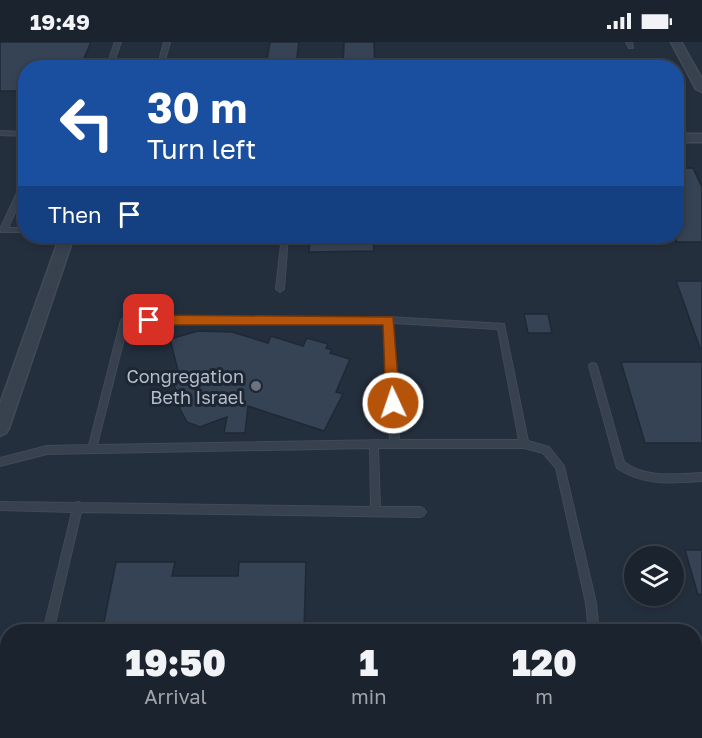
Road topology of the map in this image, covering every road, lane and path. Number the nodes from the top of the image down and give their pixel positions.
1 (118, 42) edge
2 (168, 42) edge
3 (676, 42) edge
4 (112, 60) edge
5 (162, 60) edge
6 (702, 89) edge
7 (0, 133) edge
8 (18, 134) edge
9 (684, 138) edge
10 (702, 138) edge
11 (18, 197) edge
12 (18, 230) edge
13 (65, 243) edge
14 (284, 243) edge
15 (280, 289) dead end
16 (389, 320) junction
17 (593, 366) dead end
18 (0, 428) edge
19 (395, 444) junction
20 (525, 444) junction
21 (374, 445) junction
22 (92, 449) junction
23 (0, 462) edge
24 (702, 477) edge
25 (0, 506) edge
26 (78, 506) junction
27 (376, 512) junction
28 (422, 513) dead end
29 (50, 624) edge
30 (593, 624) edge

1 - 4 lane
2 - 5 lane
3 - 6 street
7 - 8 lane
9 - 10 street
11 - 12 lane
13 - 18 street
14 - 15 lane
16 - 19 lane
16 - 20 lane
16 - 22 lane
17 - 24 lane
19 - 20 lane
19 - 21 lane
20 - 30 lane
21 - 22 lane
21 - 27 lane
22 - 23 lane
25 - 26 lane
26 - 27 lane
26 - 29 lane
27 - 28 lane

